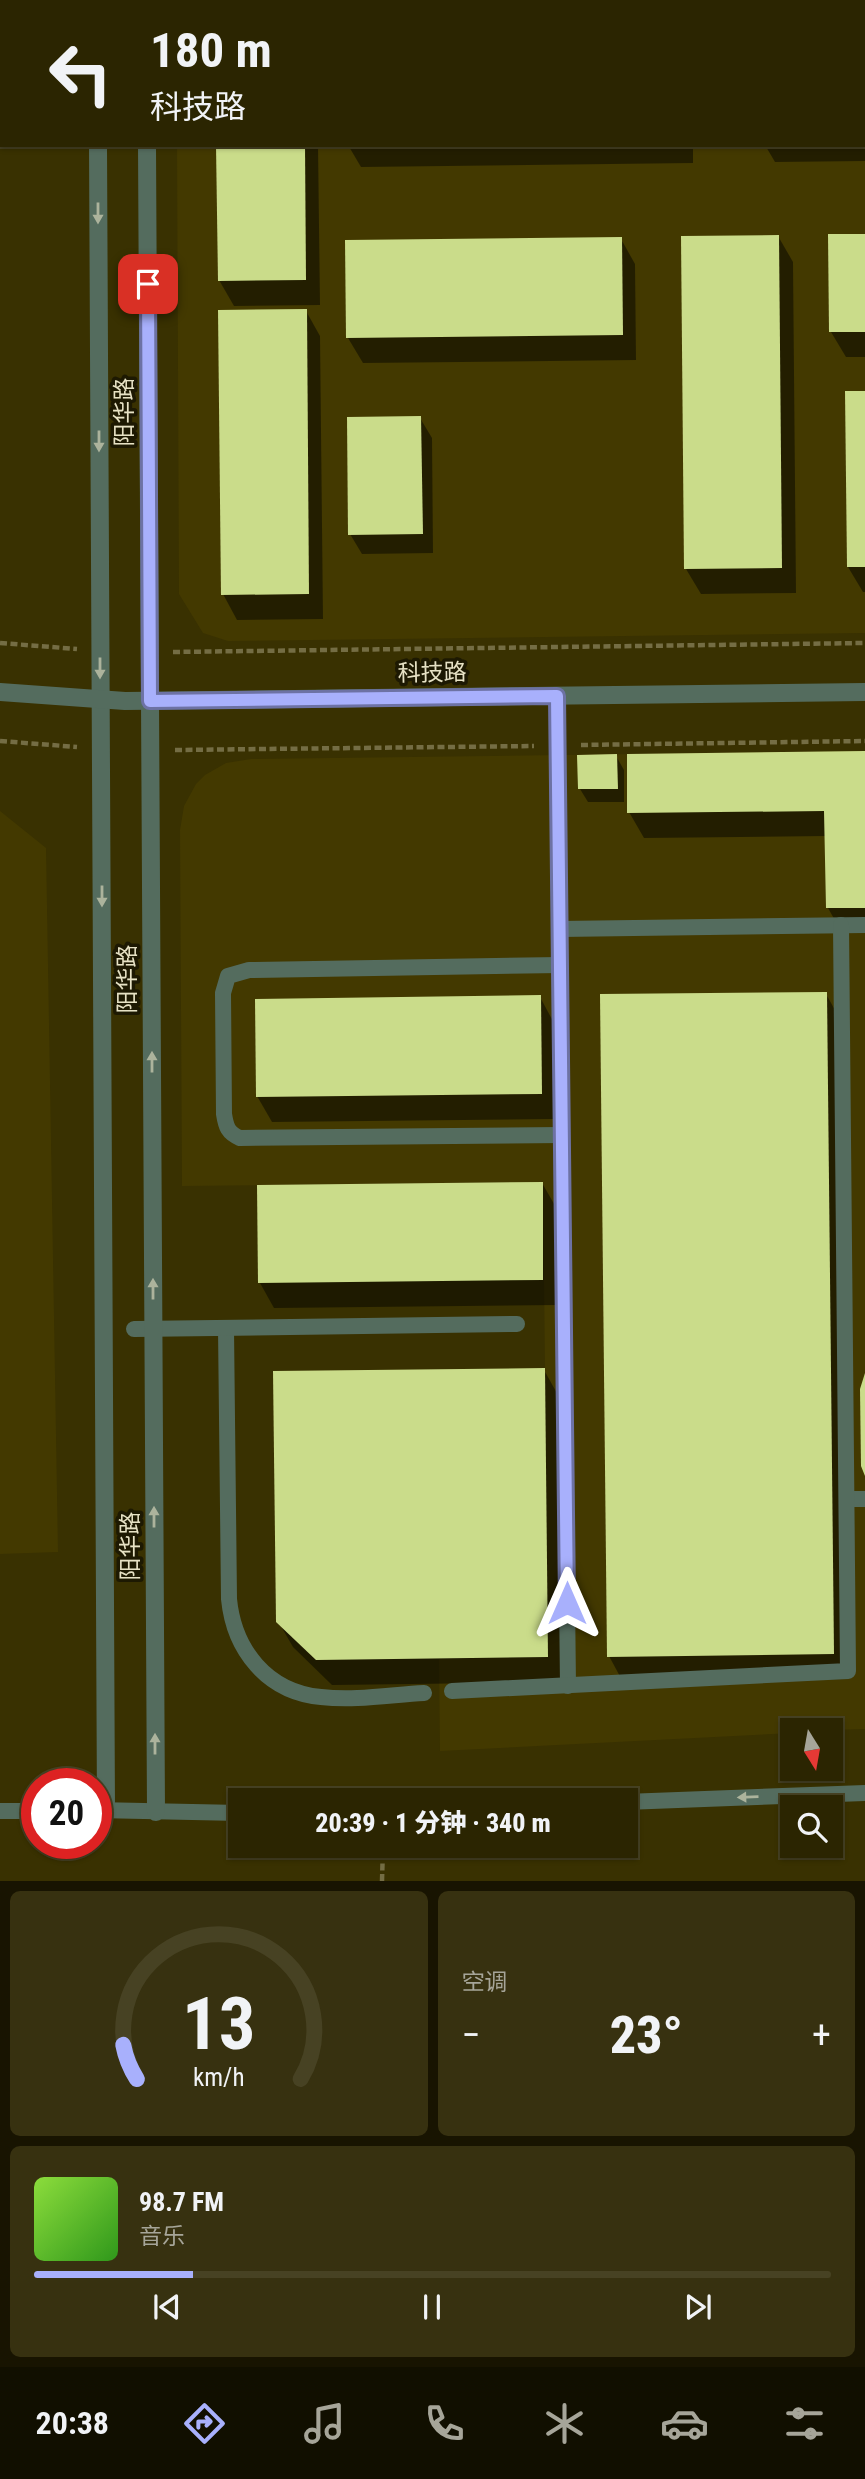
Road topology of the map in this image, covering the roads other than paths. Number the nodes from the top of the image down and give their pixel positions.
1 (98, 147) edge
2 (147, 147) edge
3 (0, 692) edge
4 (865, 692) edge
5 (557, 696) junction
6 (101, 699) junction
7 (150, 701) junction
8 (841, 925) junction
9 (865, 925) edge
10 (560, 929) junction
11 (560, 965) junction
12 (562, 1135) junction
13 (517, 1324) dead end
14 (226, 1328) junction
15 (134, 1329) dead end
16 (847, 1499) junction
17 (865, 1499) edge
18 (568, 1686) junction
19 (452, 1692) dead end
20 (424, 1693) dead end
21 (101, 1768) edge
22 (865, 1793) edge
23 (638, 1802) edge
24 (112, 1810) edge
25 (0, 1811) edge
26 (21, 1811) edge
27 (156, 1812) junction
28 (228, 1813) edge

1 -> 6 street, 阳华路
2 - 7 street, 阳华路
3 - 6 street, 科技路
4 - 5 street, 科技路
5 - 7 street, 科技路
5 - 10 lane
6 - 7 street, 科技路
6 -> 21 street, 阳华路
27 -> 7 street, 阳华路
8 - 9 lane
8 - 10 lane
8 - 16 lane
10 - 11 lane
11 - 12 lane
11 - 12 lane
12 - 18 lane
13 - 14 lane
14 - 15 lane
14 - 20 lane
16 - 17 lane
16 - 18 lane
18 - 19 lane
22 -> 23 lane
24 - 27 lane
25 - 26 lane
27 - 28 lane

